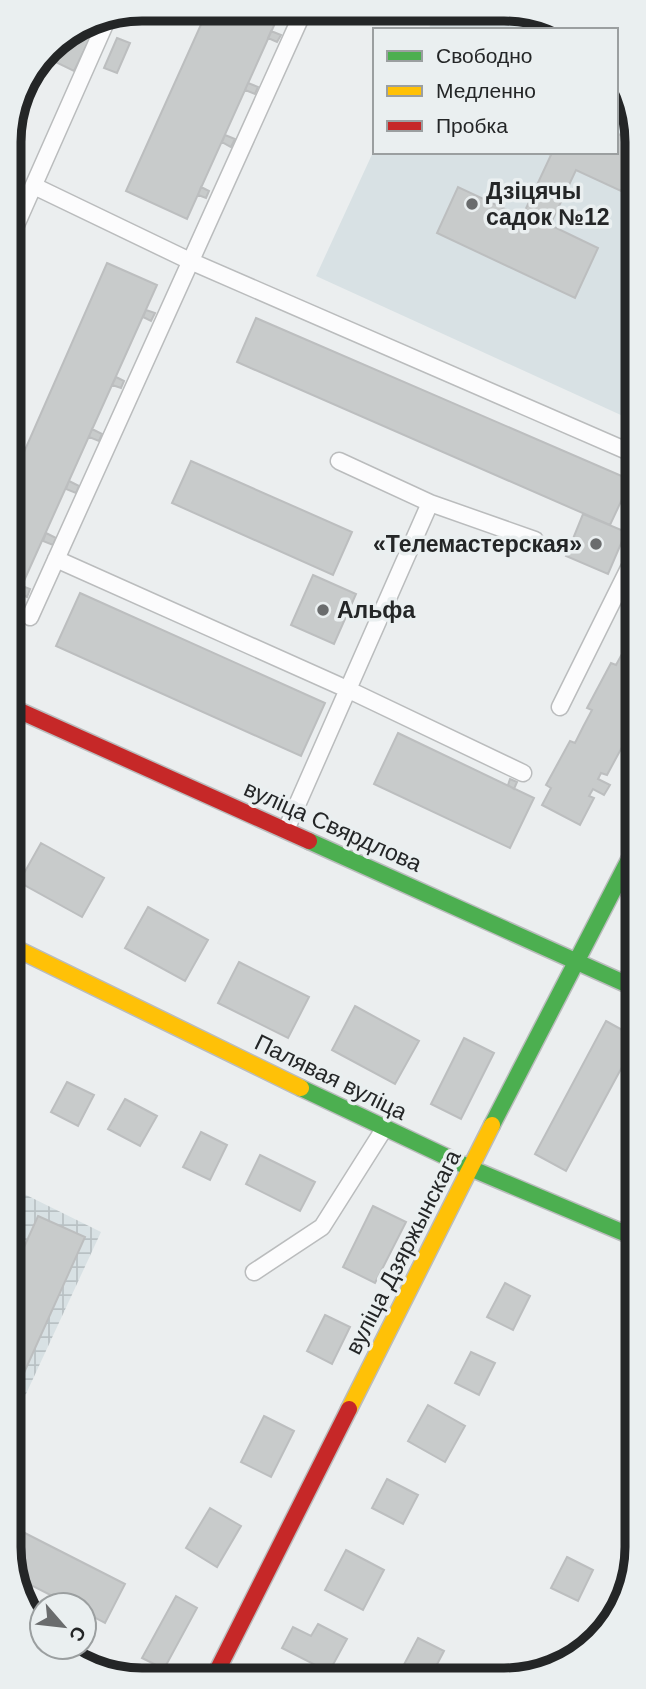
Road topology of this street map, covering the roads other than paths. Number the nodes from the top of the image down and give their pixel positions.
1 (299, 21) edge
2 (104, 27) edge
3 (34, 186) junction
4 (21, 215) edge
5 (190, 261) junction
6 (625, 450) edge
7 (340, 461) dead end
8 (430, 503) junction
9 (535, 540) dead end
10 (56, 559) junction
11 (625, 576) edge
12 (30, 617) dead end
13 (349, 690) junction
14 (560, 708) dead end
15 (21, 711) edge
16 (523, 773) dead end
17 (286, 830) junction
18 (625, 867) edge
19 (21, 951) edge
20 (575, 961) junction
21 (625, 984) edge
22 (384, 1129) junction
23 (470, 1168) junction
24 (625, 1233) edge
25 (254, 1272) dead end
26 (219, 1668) edge

1 - 5 lane
2 - 3 lane
3 - 4 lane
3 - 5 lane
5 - 6 lane
5 - 10 lane
7 - 8 lane
8 - 9 lane
8 - 13 lane
10 - 12 lane
10 - 13 lane
11 - 14 lane
13 - 16 lane
13 - 17 lane
15 - 17 street, вуліца Свярдлова
17 - 20 street, вуліца Свярдлова
18 - 20 street, вуліца Дзяржынскага
19 - 22 street, Палявая вуліца
20 - 21 street, вуліца Свярдлова
20 - 23 street, вуліца Дзяржынскага
22 - 23 street, Палявая вуліца
22 - 25 lane
23 - 24 street, Палявая вуліца
23 - 26 street, вуліца Дзяржынскага

